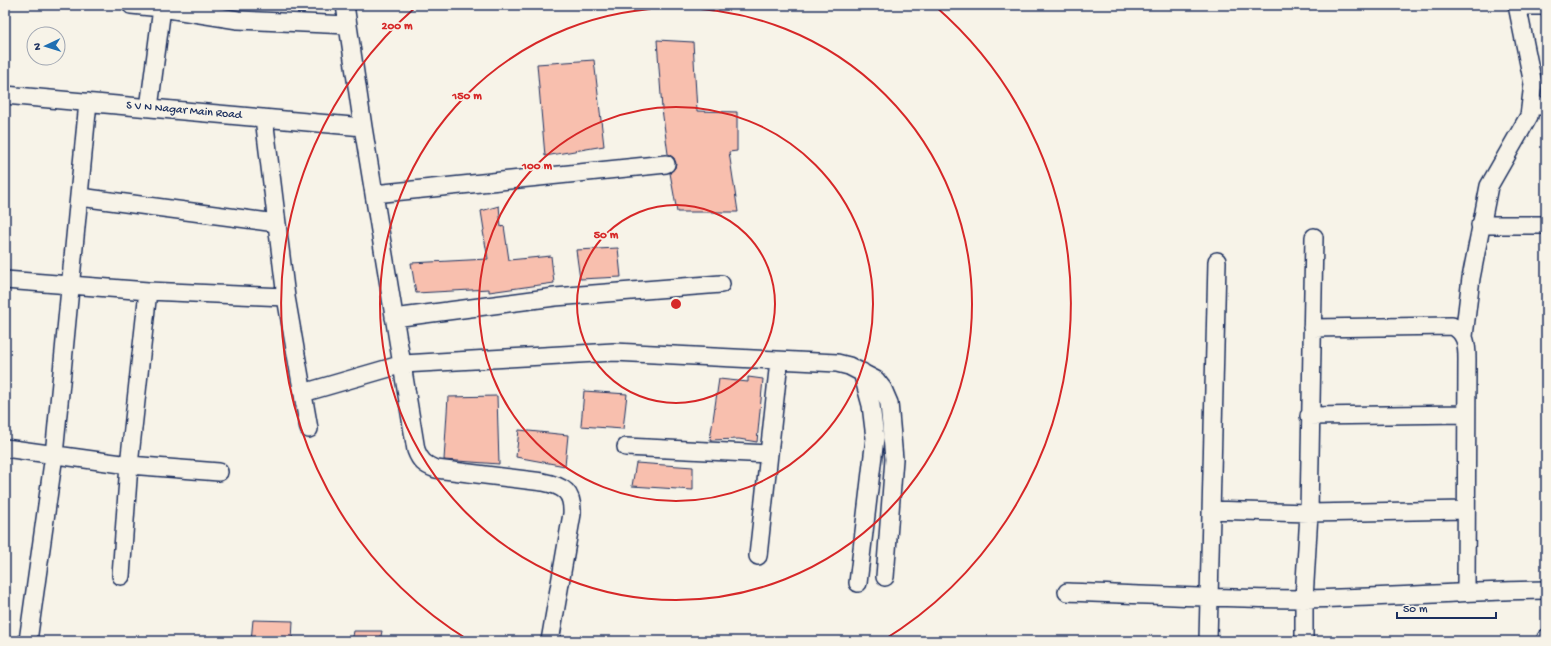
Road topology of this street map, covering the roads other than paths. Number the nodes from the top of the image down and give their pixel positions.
1 (131, 5) edge
2 (345, 5) edge
3 (162, 6) edge
4 (1517, 6) edge
5 (1546, 6) edge
6 (236, 12) edge
7 (348, 25) junction
8 (5, 95) edge
9 (88, 102) junction
10 (1538, 106) edge
11 (149, 108) junction
12 (264, 118) junction
13 (363, 127) junction
14 (666, 164) dead end
15 (374, 194) junction
16 (80, 197) junction
17 (276, 223) junction
18 (1480, 225) junction
19 (1546, 225) edge
20 (1314, 237) dead end
21 (1217, 261) dead end
22 (5, 280) edge
23 (70, 284) junction
24 (721, 284) dead end
25 (148, 291) junction
26 (286, 297) junction
27 (394, 318) junction
28 (1312, 328) junction
29 (1464, 336) junction
30 (779, 361) junction
31 (403, 364) junction
32 (862, 372) junction
33 (303, 393) junction
34 (1466, 414) junction
35 (1310, 416) junction
36 (309, 429) dead end
37 (626, 447) dead end
38 (5, 448) edge
39 (769, 454) junction
40 (54, 455) junction
41 (129, 465) junction
42 (219, 472) dead end
43 (1211, 510) junction
44 (1465, 510) junction
45 (1309, 513) junction
46 (758, 556) dead end
47 (121, 576) dead end
48 (885, 577) dead end
49 (858, 583) dead end
50 (1546, 590) edge
51 (1466, 591) junction
52 (1067, 592) dead end
53 (1209, 597) junction
54 (1304, 599) junction
55 (28, 641) edge
56 (550, 641) edge
57 (1208, 641) edge
58 (1304, 641) edge

1 - 3 street
2 - 7 street
3 - 6 street
3 - 11 street
4 - 5 street
4 - 10 street
6 - 7 street
7 - 13 street
8 - 9 street, S V N Nagar Main Road
9 - 11 street, S V N Nagar Main Road
9 - 16 street
10 - 18 street
11 - 12 street, S V N Nagar Main Road
12 - 13 street, S V N Nagar Main Road
12 - 17 street
13 - 15 street
14 - 15 street
15 - 27 street
16 - 17 street
16 - 23 street
17 - 26 street
18 - 19 street
18 - 29 street
20 - 28 street
21 - 43 street
22 - 23 street
23 - 25 street
23 - 40 street
24 - 27 street
25 - 26 street
25 - 41 street
26 - 33 street
27 - 31 street
28 - 29 street
28 - 35 street
29 - 34 street
30 - 31 street
30 - 32 street
30 - 39 street
31 - 33 street
31 - 56 street
32 - 48 street
32 - 49 street
33 - 36 street
34 - 35 street
34 - 44 street
35 - 45 street
37 - 39 street
38 - 40 street
39 - 46 street
40 - 41 street
40 - 55 street
41 - 42 street
41 - 47 street
43 - 45 street
43 - 53 street
44 - 45 street
44 - 51 street
45 - 54 street
50 - 51 street
51 - 54 street
52 - 53 street
53 - 54 street
53 - 57 street
54 - 58 street

